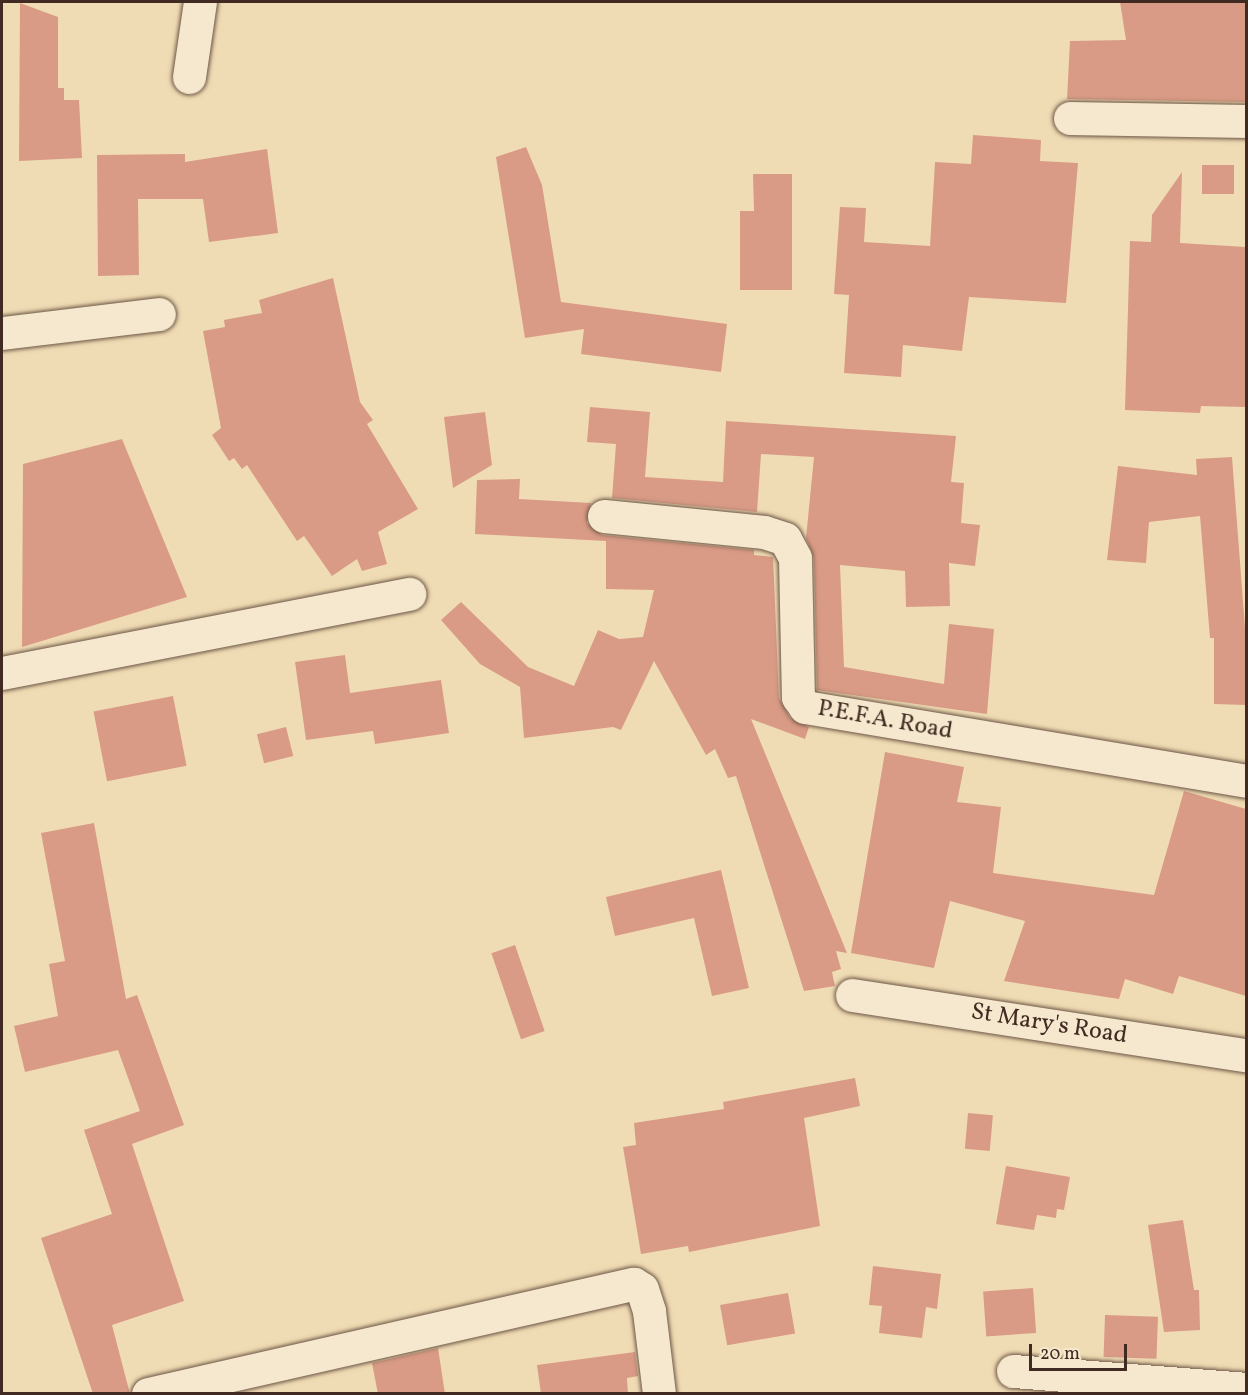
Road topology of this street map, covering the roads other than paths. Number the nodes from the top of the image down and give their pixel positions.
1 (200, 2) edge
2 (189, 77) dead end
3 (1070, 118) dead end
4 (1246, 121) edge
5 (159, 314) dead end
6 (2, 333) edge
7 (604, 516) dead end
8 (409, 594) dead end
9 (2, 673) edge
10 (1246, 781) edge
11 (852, 995) dead end
12 (1246, 1055) edge
13 (1013, 1371) dead end
14 (1246, 1389) edge
15 (148, 1394) edge
16 (658, 1394) edge

1 - 2 street
3 - 4 street
5 - 6 street
7 - 10 street, P.E.F.A. Road
8 - 9 street
11 - 12 street, St Mary's Road
13 - 14 street
15 - 16 street

